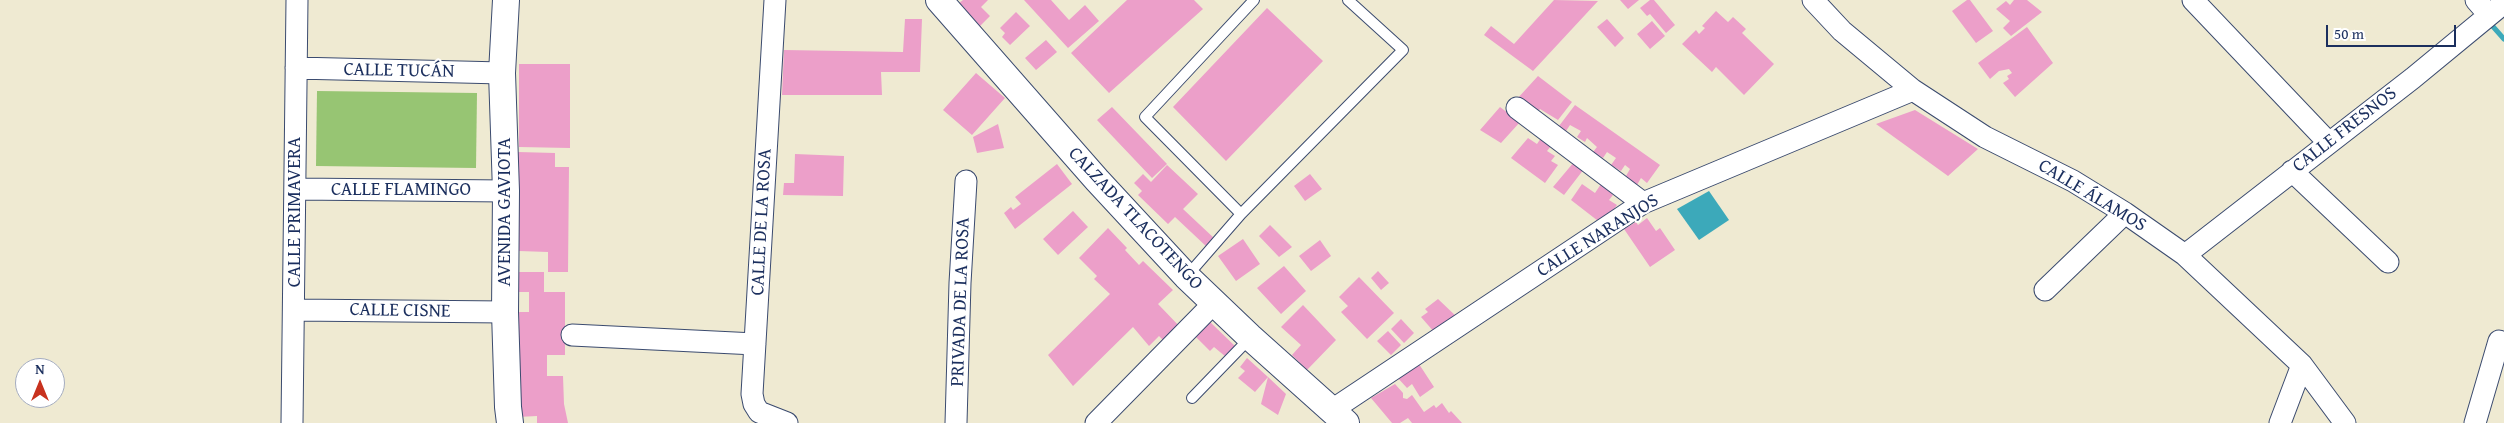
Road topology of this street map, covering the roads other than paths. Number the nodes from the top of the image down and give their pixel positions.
1 (297, 0) edge
2 (506, 0) edge
3 (775, 0) edge
4 (939, 0) edge
5 (1254, 0) edge
6 (1348, 0) edge
7 (1813, 0) edge
8 (2193, 0) edge
9 (2490, 6) edge
10 (296, 68) junction
11 (502, 73) junction
12 (1912, 90) junction
13 (1517, 108) dead end
14 (2328, 142) junction
15 (2292, 171) junction
16 (966, 181) dead end
17 (296, 189) junction
18 (506, 191) junction
19 (1643, 203) junction
20 (2125, 213) junction
21 (1241, 214) junction
22 (2186, 255) junction
23 (2388, 262) dead end
24 (1186, 276) junction
25 (2045, 290) dead end
26 (1214, 303) junction
27 (294, 310) junction
28 (506, 312) junction
29 (572, 335) dead end
30 (1250, 338) junction
31 (2499, 341) dead end
32 (755, 344) junction
33 (2302, 365) junction
34 (1192, 398) dead end
35 (1339, 416) edge
36 (292, 423) edge
37 (510, 423) edge
38 (787, 423) edge
39 (956, 423) edge
40 (1096, 423) edge
41 (2280, 423) edge
42 (2345, 423) edge
43 (2474, 423) edge

1 - 10 street, CALLE PRIMAVERA
2 - 11 street, AVENIDA GAVIOTA
3 - 32 street, CALLE DE LA ROSA
4 - 24 street, CALZADA TLACOTENGO
5 - 21 lane
6 - 21 lane
7 - 12 street, CALLE ÁLAMOS
8 - 14 street
9 - 14 street, CALLE FRESNOS
10 - 11 street, CALLE TUCÁN
10 - 17 street, CALLE PRIMAVERA
11 - 18 street, AVENIDA GAVIOTA
12 - 19 street, CALLE NARANJOS
12 - 20 street, CALLE ÁLAMOS
13 - 19 street
14 - 15 street, CALLE FRESNOS
15 - 22 street, CALLE FRESNOS
15 - 23 street
16 - 39 street, PRIVADA DE LA ROSA
17 - 18 street, CALLE FLAMINGO
17 - 27 street, CALLE PRIMAVERA
18 - 28 street, AVENIDA GAVIOTA
19 - 35 street, CALLE NARANJOS
20 - 22 street, CALLE ÁLAMOS
20 - 25 street
21 - 24 lane
22 - 33 street, CALLE ÁLAMOS
24 - 26 street, CALZADA TLACOTENGO
26 - 30 street, CALZADA TLACOTENGO
26 - 40 street
27 - 28 street, CALLE CISNE
27 - 36 street, CALLE PRIMAVERA
28 - 37 street, AVENIDA GAVIOTA
29 - 32 street
30 - 34 lane
30 - 35 street, CALZADA TLACOTENGO
31 - 43 street
32 - 38 street, CALLE DE LA ROSA
33 - 41 street
33 - 42 street, CALLE ÁLAMOS

